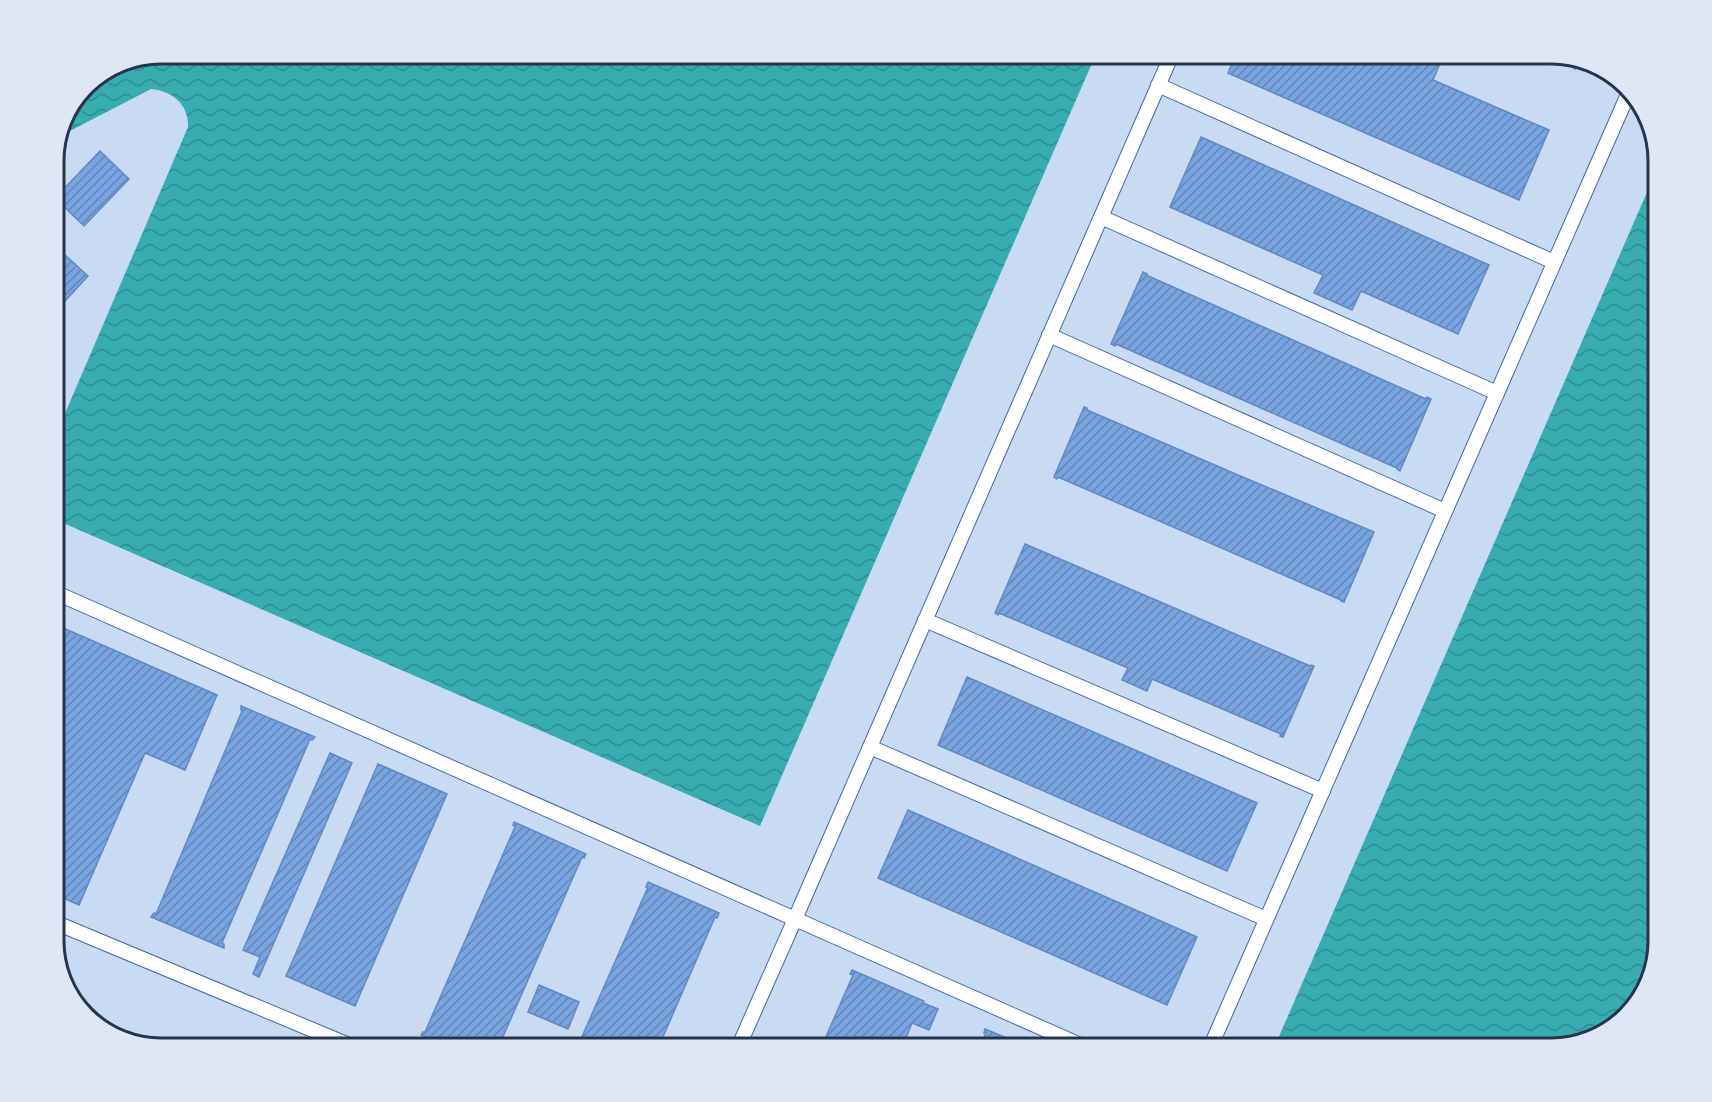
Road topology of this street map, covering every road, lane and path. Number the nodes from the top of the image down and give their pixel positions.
1 (1167, 64) edge
2 (1158, 85) junction
3 (1625, 101) edge
4 (1101, 217) junction
5 (1554, 262) junction
6 (1049, 335) junction
7 (1497, 393) junction
8 (1445, 511) junction
9 (65, 597) edge
10 (925, 620) junction
11 (870, 747) junction
12 (1323, 790) junction
13 (795, 919) junction
14 (1266, 920) junction
15 (65, 927) edge
16 (332, 1038) edge
17 (742, 1038) edge
18 (1064, 1038) edge
19 (1214, 1038) edge

1 - 2 lane
2 - 4 lane
2 - 5 lane
3 - 5 lane
4 - 6 lane
4 - 7 lane
5 - 7 lane
6 - 8 lane
6 - 10 lane
7 - 8 lane
8 - 12 lane
9 - 13 lane
10 - 11 lane
10 - 12 lane
11 - 13 lane
11 - 14 lane
12 - 14 lane
13 - 17 lane
13 - 18 lane
14 - 19 lane
15 - 16 lane

